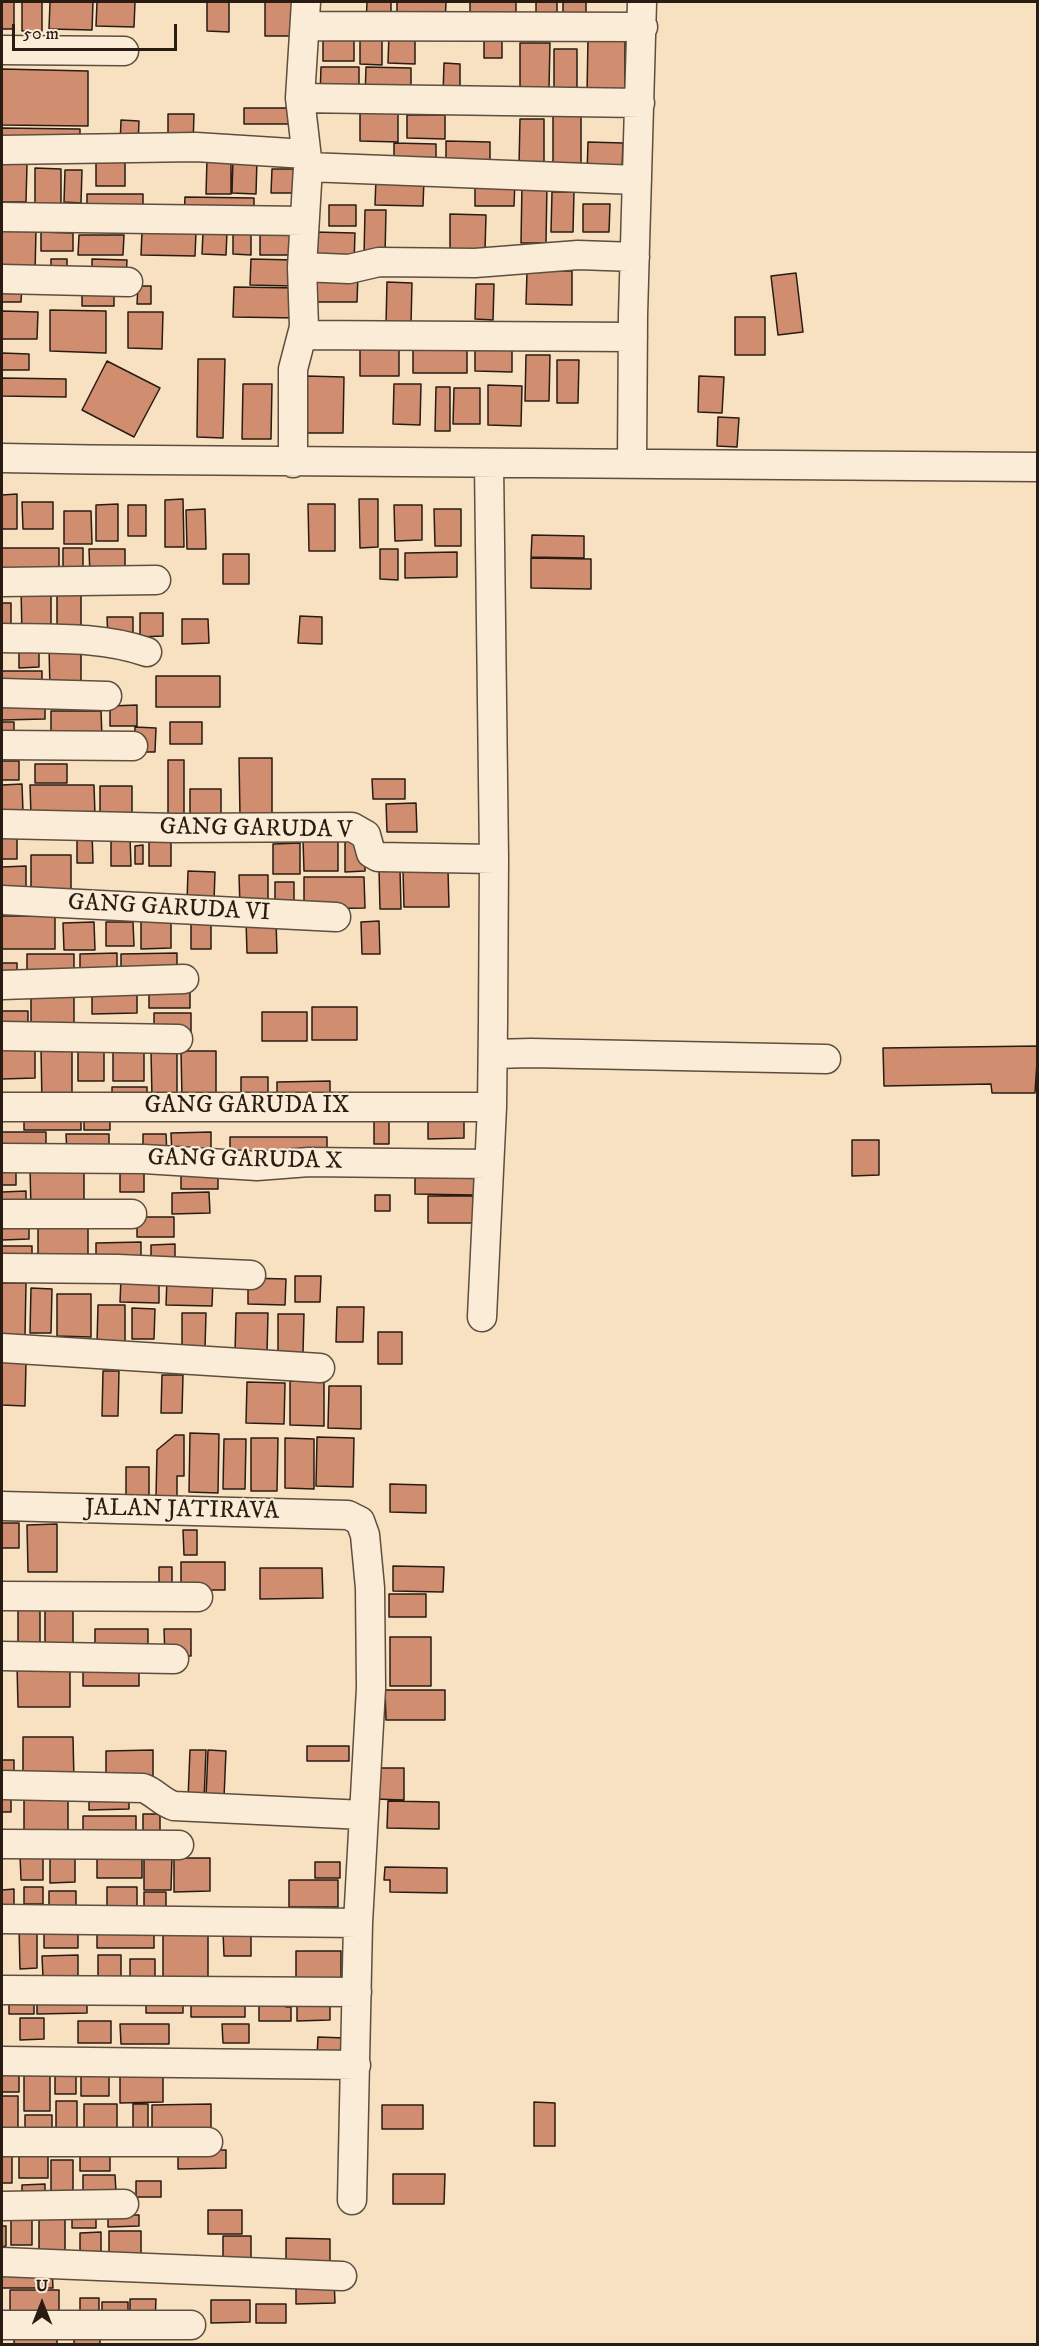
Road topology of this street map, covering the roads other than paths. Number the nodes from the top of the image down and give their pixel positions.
1 (306, 14) edge
2 (642, 14) edge
3 (2, 50) edge
4 (124, 51) dead end
5 (300, 98) junction
6 (640, 103) junction
7 (2, 150) edge
8 (307, 161) junction
9 (637, 180) junction
10 (2, 217) edge
11 (304, 221) junction
12 (634, 257) junction
13 (302, 267) junction
14 (2, 279) edge
15 (128, 282) dead end
16 (302, 335) junction
17 (633, 337) junction
18 (2, 458) edge
19 (293, 463) junction
20 (632, 463) junction
21 (489, 464) junction
22 (1038, 467) edge
23 (156, 580) dead end
24 (2, 582) edge
25 (2, 638) edge
26 (147, 652) dead end
27 (2, 693) edge
28 (107, 696) dead end
29 (2, 745) edge
30 (133, 746) dead end
31 (2, 824) edge
32 (494, 859) junction
33 (2, 900) edge
34 (336, 917) dead end
35 (184, 979) dead end
36 (2, 985) edge
37 (2, 1036) edge
38 (178, 1039) dead end
39 (492, 1054) junction
40 (826, 1059) dead end
41 (2, 1107) edge
42 (492, 1107) junction
43 (2, 1158) edge
44 (488, 1164) junction
45 (2, 1214) edge
46 (132, 1214) dead end
47 (2, 1268) edge
48 (251, 1275) dead end
49 (482, 1317) dead end
50 (2, 1348) edge
51 (320, 1368) dead end
52 (2, 1506) edge
53 (2, 1596) edge
54 (198, 1597) dead end
55 (2, 1656) edge
56 (174, 1659) dead end
57 (2, 1785) edge
58 (364, 1815) junction
59 (2, 1844) edge
60 (179, 1845) dead end
61 (2, 1919) edge
62 (358, 1923) junction
63 (2, 1990) edge
64 (357, 1992) junction
65 (2, 2061) edge
66 (356, 2065) junction
67 (2, 2142) edge
68 (208, 2142) dead end
69 (352, 2200) dead end
70 (124, 2204) dead end
71 (2, 2206) edge
72 (2, 2262) edge
73 (342, 2276) dead end
74 (2, 2325) edge
75 (191, 2325) dead end

1 - 2 street
1 - 5 street
2 - 6 street
3 - 4 street
5 - 6 street
5 - 8 street
6 - 9 street
7 - 8 street
8 - 9 street
8 - 11 street
9 - 12 street
10 - 11 street
11 - 13 street
12 - 13 street
12 - 17 street
13 - 16 street
14 - 15 street
16 - 17 street
16 - 19 street
17 - 20 street
18 - 19 street
19 - 21 street
20 - 21 street
20 - 22 street
21 - 32 street
23 - 24 street
25 - 26 street
27 - 28 street
29 - 30 street
31 - 32 street, GANG GARUDA V
32 - 39 street
33 - 34 street, GANG GARUDA VI
35 - 36 street
37 - 38 street
39 - 40 street
39 - 42 street
41 - 42 street, GANG GARUDA IX
42 - 44 street
43 - 44 street, GANG GARUDA X
44 - 49 street
45 - 46 street
47 - 48 street
50 - 51 street
52 - 58 street, JALAN JATIRAVA
53 - 54 street
55 - 56 street
57 - 58 street
58 - 62 street
59 - 60 street
61 - 62 street
62 - 64 street
63 - 64 street
64 - 66 street
65 - 66 street
66 - 69 street
67 - 68 street
70 - 71 street
72 - 73 street
74 - 75 street

